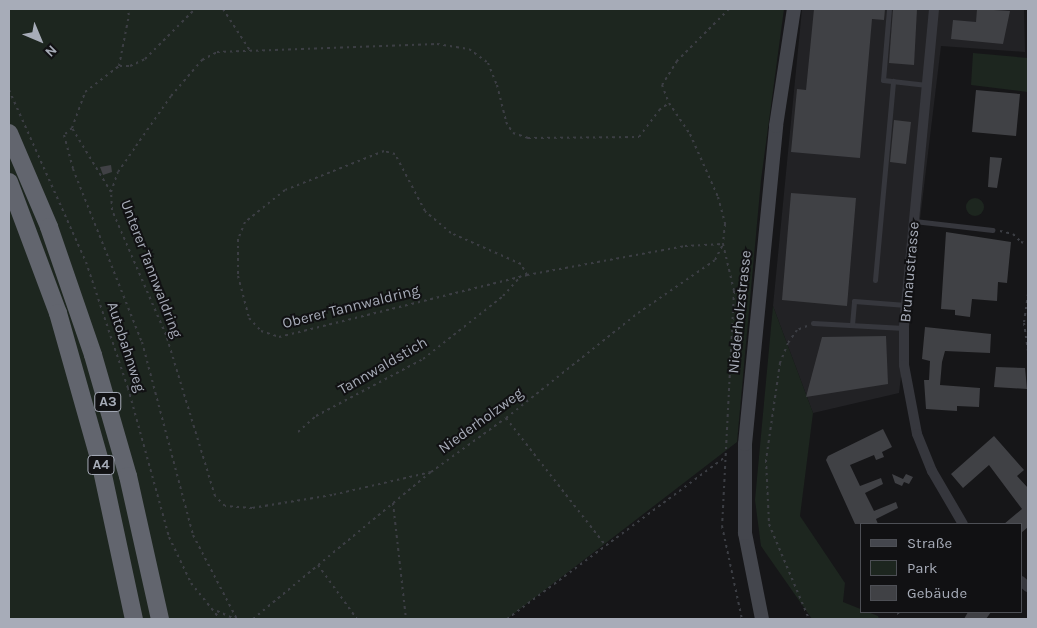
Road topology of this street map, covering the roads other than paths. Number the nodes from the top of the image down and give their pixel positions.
1 (794, 9) edge
2 (889, 9) edge
3 (934, 9) edge
4 (892, 81) junction
5 (927, 85) junction
6 (9, 134) edge
7 (9, 182) edge
8 (914, 221) junction
9 (992, 230) road end
10 (875, 280) dead end
11 (906, 306) junction
12 (58, 313) junction
13 (814, 323) road end
14 (852, 325) junction
15 (904, 328) junction
16 (962, 523) edge
17 (134, 619) edge
18 (142, 619) edge
19 (160, 619) edge
20 (762, 619) edge

1 - 20 main road, Niederholzstrasse
2 - 4 lane
3 - 5 street, Brunaustrasse
4 - 5 lane
4 - 10 lane
5 - 8 street, Brunaustrasse
6 - 19 highway, A3
7 - 12 highway, A3
8 - 9 lane
8 - 11 street, Brunaustrasse
11 - 14 lane
11 - 15 street, Brunaustrasse
12 - 17 highway, A4
12 - 18 highway, A3
13 - 14 lane
14 - 15 lane
15 - 16 street, Brunaustrasse

